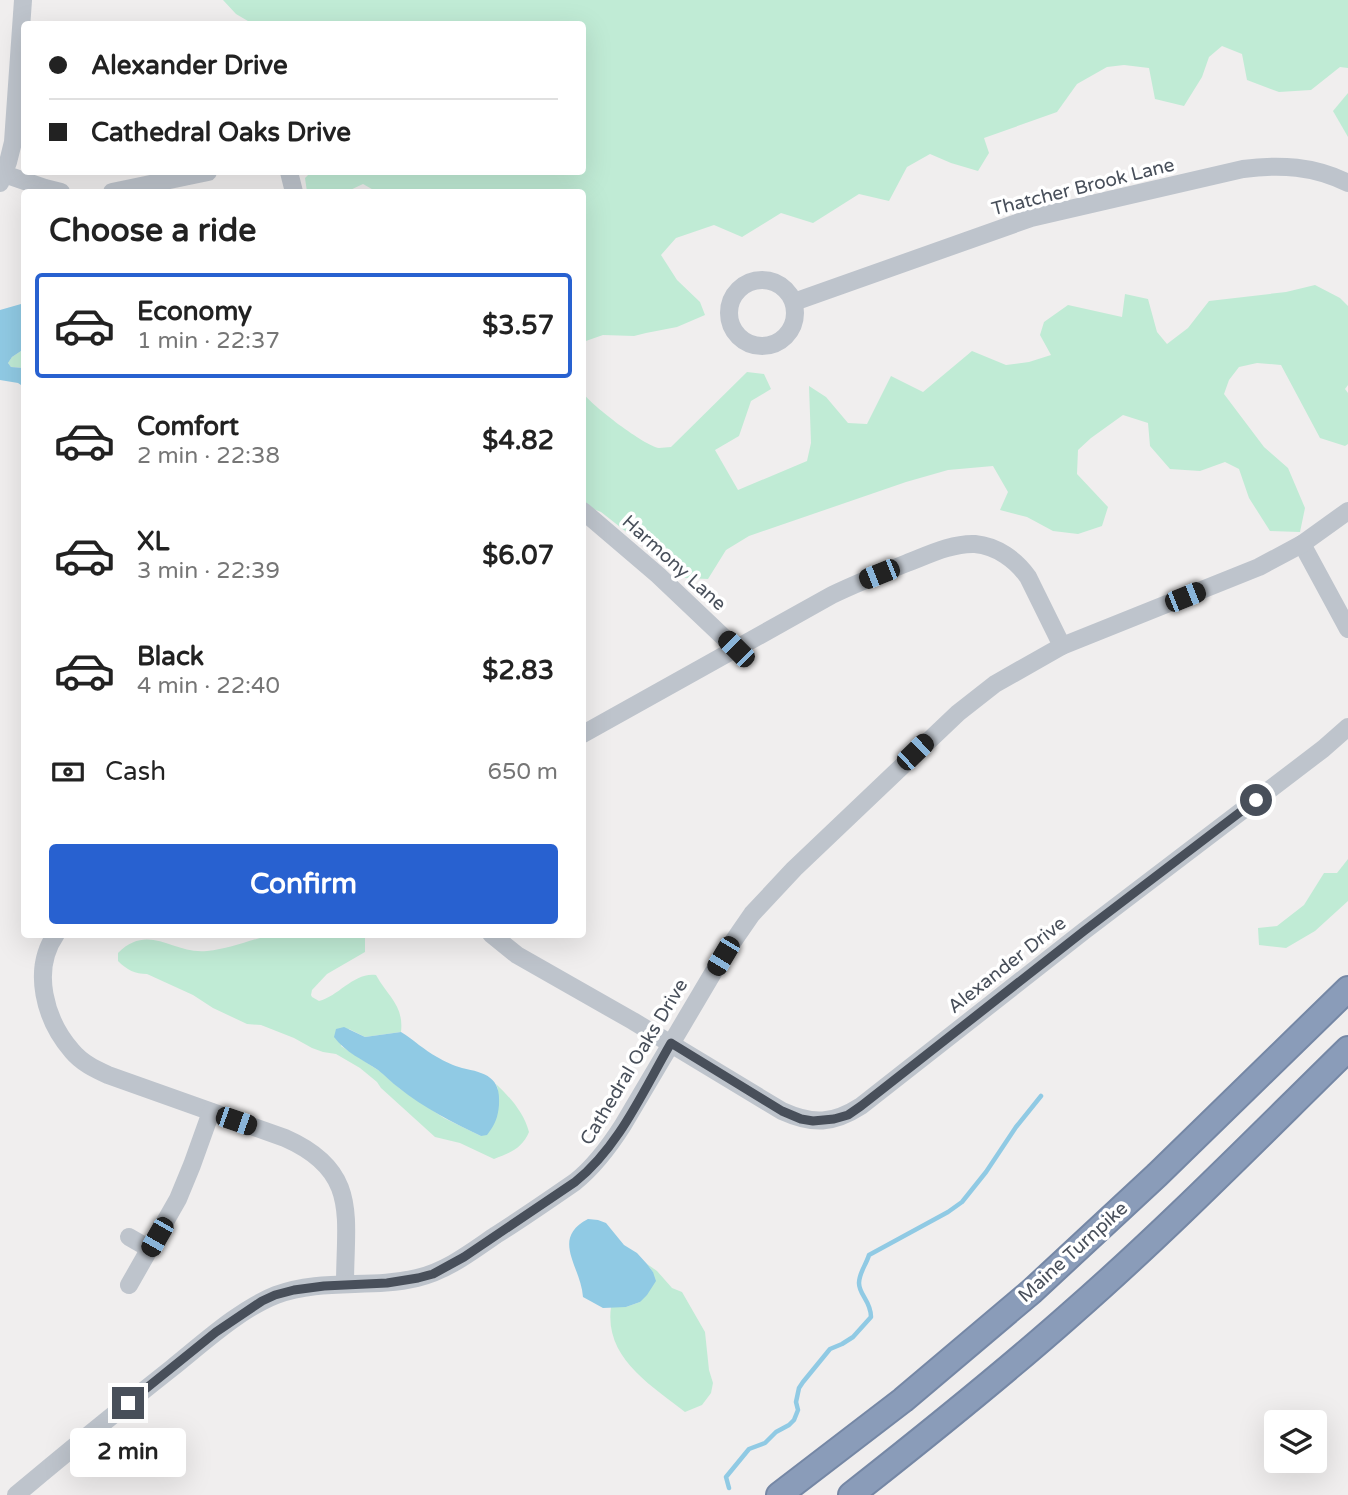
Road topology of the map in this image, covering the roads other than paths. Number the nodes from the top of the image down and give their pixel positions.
1 (23, 0) edge
2 (22, 21) edge
3 (21, 28) edge
4 (194, 175) edge
5 (2, 178) edge
6 (1348, 183) edge
7 (49, 189) edge
8 (126, 189) edge
9 (794, 302) dead end
10 (1348, 511) edge
11 (586, 514) edge
12 (1302, 544) junction
13 (1348, 629) edge
14 (1062, 646) junction
15 (736, 649) junction
16 (1348, 727) edge
17 (586, 732) edge
18 (54, 938) edge
19 (496, 938) edge
20 (1348, 989) edge
21 (671, 1043) junction
22 (1348, 1049) edge
23 (211, 1112) junction
24 (129, 1237) dead end
25 (150, 1249) junction
26 (345, 1284) junction
27 (129, 1285) dead end
28 (16, 1495) edge
29 (779, 1495) edge
30 (851, 1495) edge

1 - 2 street
3 - 5 street
4 - 8 street
5 - 7 street
6 - 9 street, Thatcher Brook Lane
10 - 12 street, Cathedral Oaks Drive
11 - 15 street, Harmony Lane
12 - 13 street
12 - 14 street, Cathedral Oaks Drive
14 - 15 street
14 - 21 street, Cathedral Oaks Drive
15 - 17 street
16 - 21 street, Alexander Drive
18 - 23 street
19 - 21 street, Alexander Drive
20 - 29 highway, Maine Turnpike
21 - 26 street, Cathedral Oaks Drive
22 - 30 highway
23 - 25 street
23 - 26 street
24 - 25 street
25 - 27 street
26 - 28 street, Cathedral Oaks Drive

